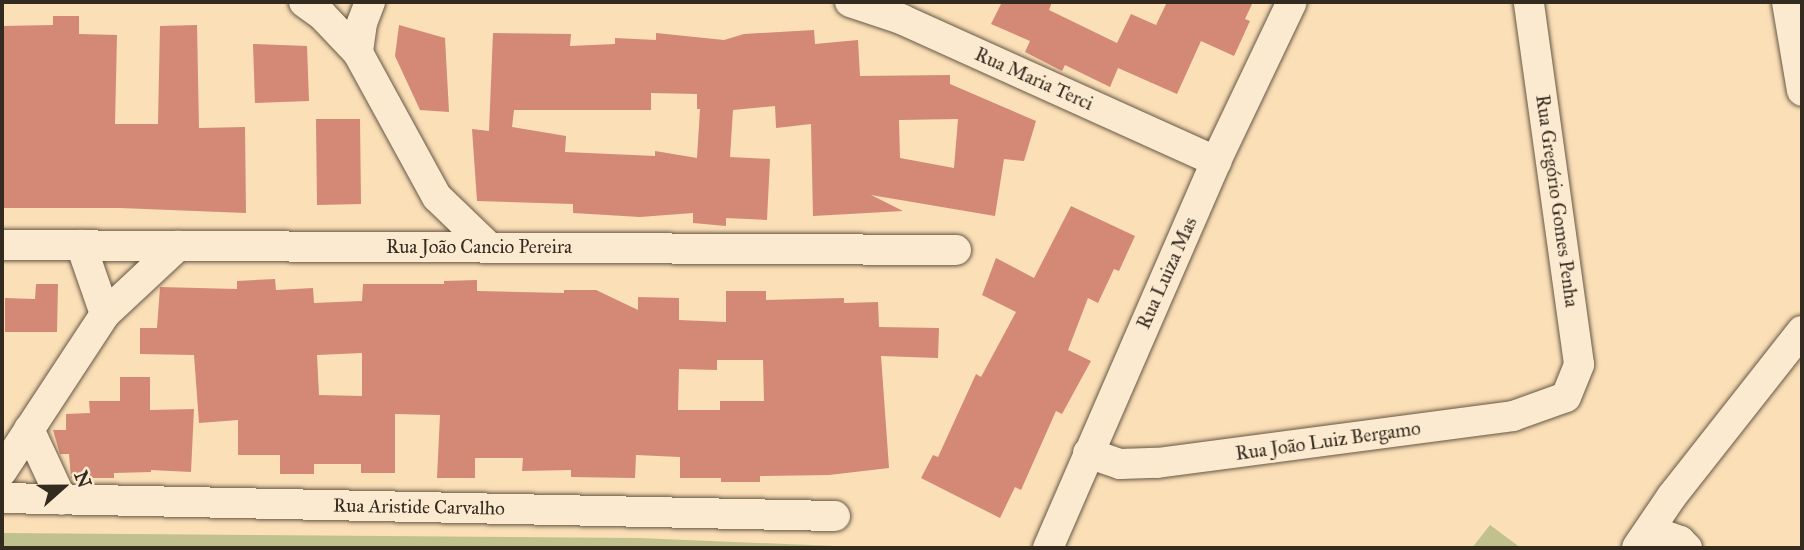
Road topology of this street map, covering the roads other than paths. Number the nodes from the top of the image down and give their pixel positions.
1 (304, 2) edge
2 (370, 2) edge
3 (850, 2) edge
4 (1292, 2) edge
5 (1529, 2) edge
6 (1787, 2) edge
7 (905, 10) edge
8 (358, 54) junction
9 (1802, 92) edge
10 (1216, 161) junction
11 (437, 197) junction
12 (2, 245) edge
13 (81, 245) junction
14 (178, 246) junction
15 (421, 247) junction
16 (489, 247) junction
17 (956, 250) dead end
18 (105, 314) junction
19 (1802, 331) edge
20 (1566, 397) joint
21 (29, 429) junction
22 (1088, 453) junction
23 (2, 471) edge
24 (1672, 496) junction
25 (2, 498) edge
26 (62, 499) junction
27 (835, 516) dead end
28 (1637, 547) edge
29 (1048, 548) edge
30 (1687, 548) edge

1 - 8 street
2 - 8 street
3 - 7 street, Rua Maria Terci
4 - 10 street, Rua Luiza Mas
5 - 20 street, Rua Gregório Gomes Penha
6 - 9 street
7 - 10 street, Rua Maria Terci
8 - 11 street
10 - 22 street, Rua Luiza Mas
11 - 15 street
11 - 16 street
12 - 13 street, Rua João Cancio Pereira
13 - 14 street, Rua João Cancio Pereira
13 - 18 street
14 - 15 street, Rua João Cancio Pereira
14 - 18 street
15 - 16 street, Rua João Cancio Pereira
16 - 17 street, Rua João Cancio Pereira
18 - 21 street
19 - 24 street
20 - 22 street, Rua João Luiz Bergamo
21 - 23 street
21 - 26 street
22 - 29 street, Rua Luiza Mas
24 - 28 street
24 - 30 street
25 - 26 street, Rua Aristide Carvalho
26 - 27 street, Rua Aristide Carvalho
28 - 30 street

